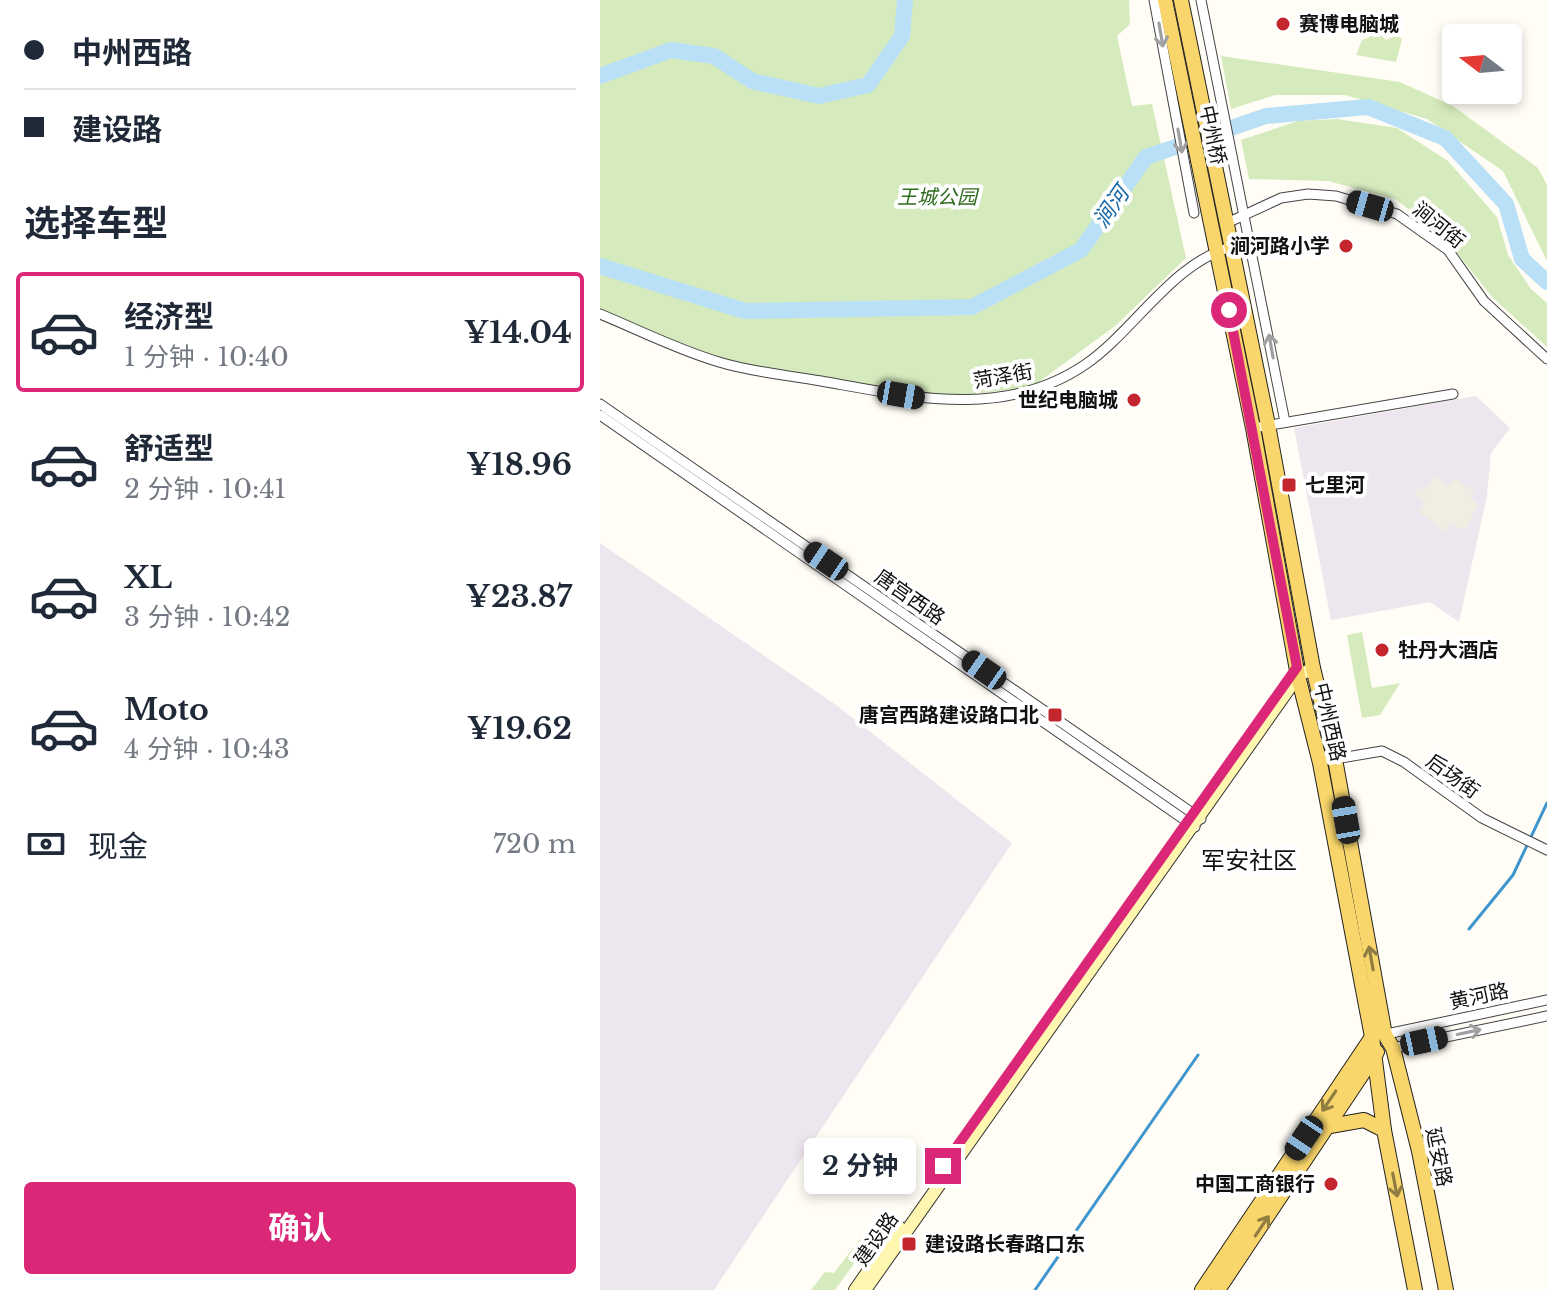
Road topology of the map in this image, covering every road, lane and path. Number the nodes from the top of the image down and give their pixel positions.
1 (1154, 0) edge
2 (1165, 0) edge
3 (1181, 0) edge
4 (1201, 0) edge
5 (1173, 68) junction
6 (1224, 208) joint
7 (1201, 212) joint
8 (1244, 216) junction
9 (1227, 223) junction
10 (1232, 247) junction
11 (1217, 251) junction
12 (600, 314) edge
13 (1547, 359) edge
14 (1453, 394) dead end
15 (600, 404) edge
16 (600, 415) edge
17 (1285, 422) junction
18 (1268, 425) junction
19 (1253, 428) junction
20 (1313, 668) junction
21 (1298, 672) junction
22 (1335, 759) junction
23 (1195, 821) junction
24 (1547, 850) edge
25 (1547, 1000) edge
26 (1547, 1016) edge
27 (1383, 1040) junction
28 (1374, 1053) junction
29 (1330, 1126) junction
30 (1384, 1130) junction
31 (855, 1290) edge
32 (865, 1290) edge
33 (1202, 1290) edge
34 (1218, 1290) edge
35 (1415, 1290) edge
36 (1446, 1290) edge

1 -> 5 street
2 - 5 main road, 中州桥
3 - 6 main road, 中州桥
4 - 8 street
5 -> 7 main road, 中州桥
6 - 9 main road, 中州西路
7 - 11 main road, 中州西路
8 - 9 street, 涧河街
8 - 13 street, 涧河街
17 -> 8 street
9 - 10 main road, 中州西路
10 - 11 street, 菏泽街
10 - 18 main road, 中州西路
11 - 12 street, 菏泽街
11 - 19 main road, 中州西路
14 - 17 street
15 - 23 street, 唐宫西路
16 - 23 street, 唐宫西路
17 - 18 street
18 - 19 street
18 - 20 main road, 中州西路
19 - 21 main road, 中州西路
20 - 21 street, 建设路
20 - 22 main road, 中州西路
21 - 23 street, 建设路
21 - 27 main road, 中州西路
22 - 24 street, 后场街
27 -> 22 main road, 中州西路
23 - 31 street, 建设路
23 - 32 street, 建设路
25 - 27 street, 黄河路
27 -> 26 street, 黄河路
27 - 28 main road
27 -> 33 main road
27 - 36 main road, 延安路
28 - 29 main road
28 - 30 main road
29 - 30 main road
34 -> 29 main road
30 -> 35 main road

